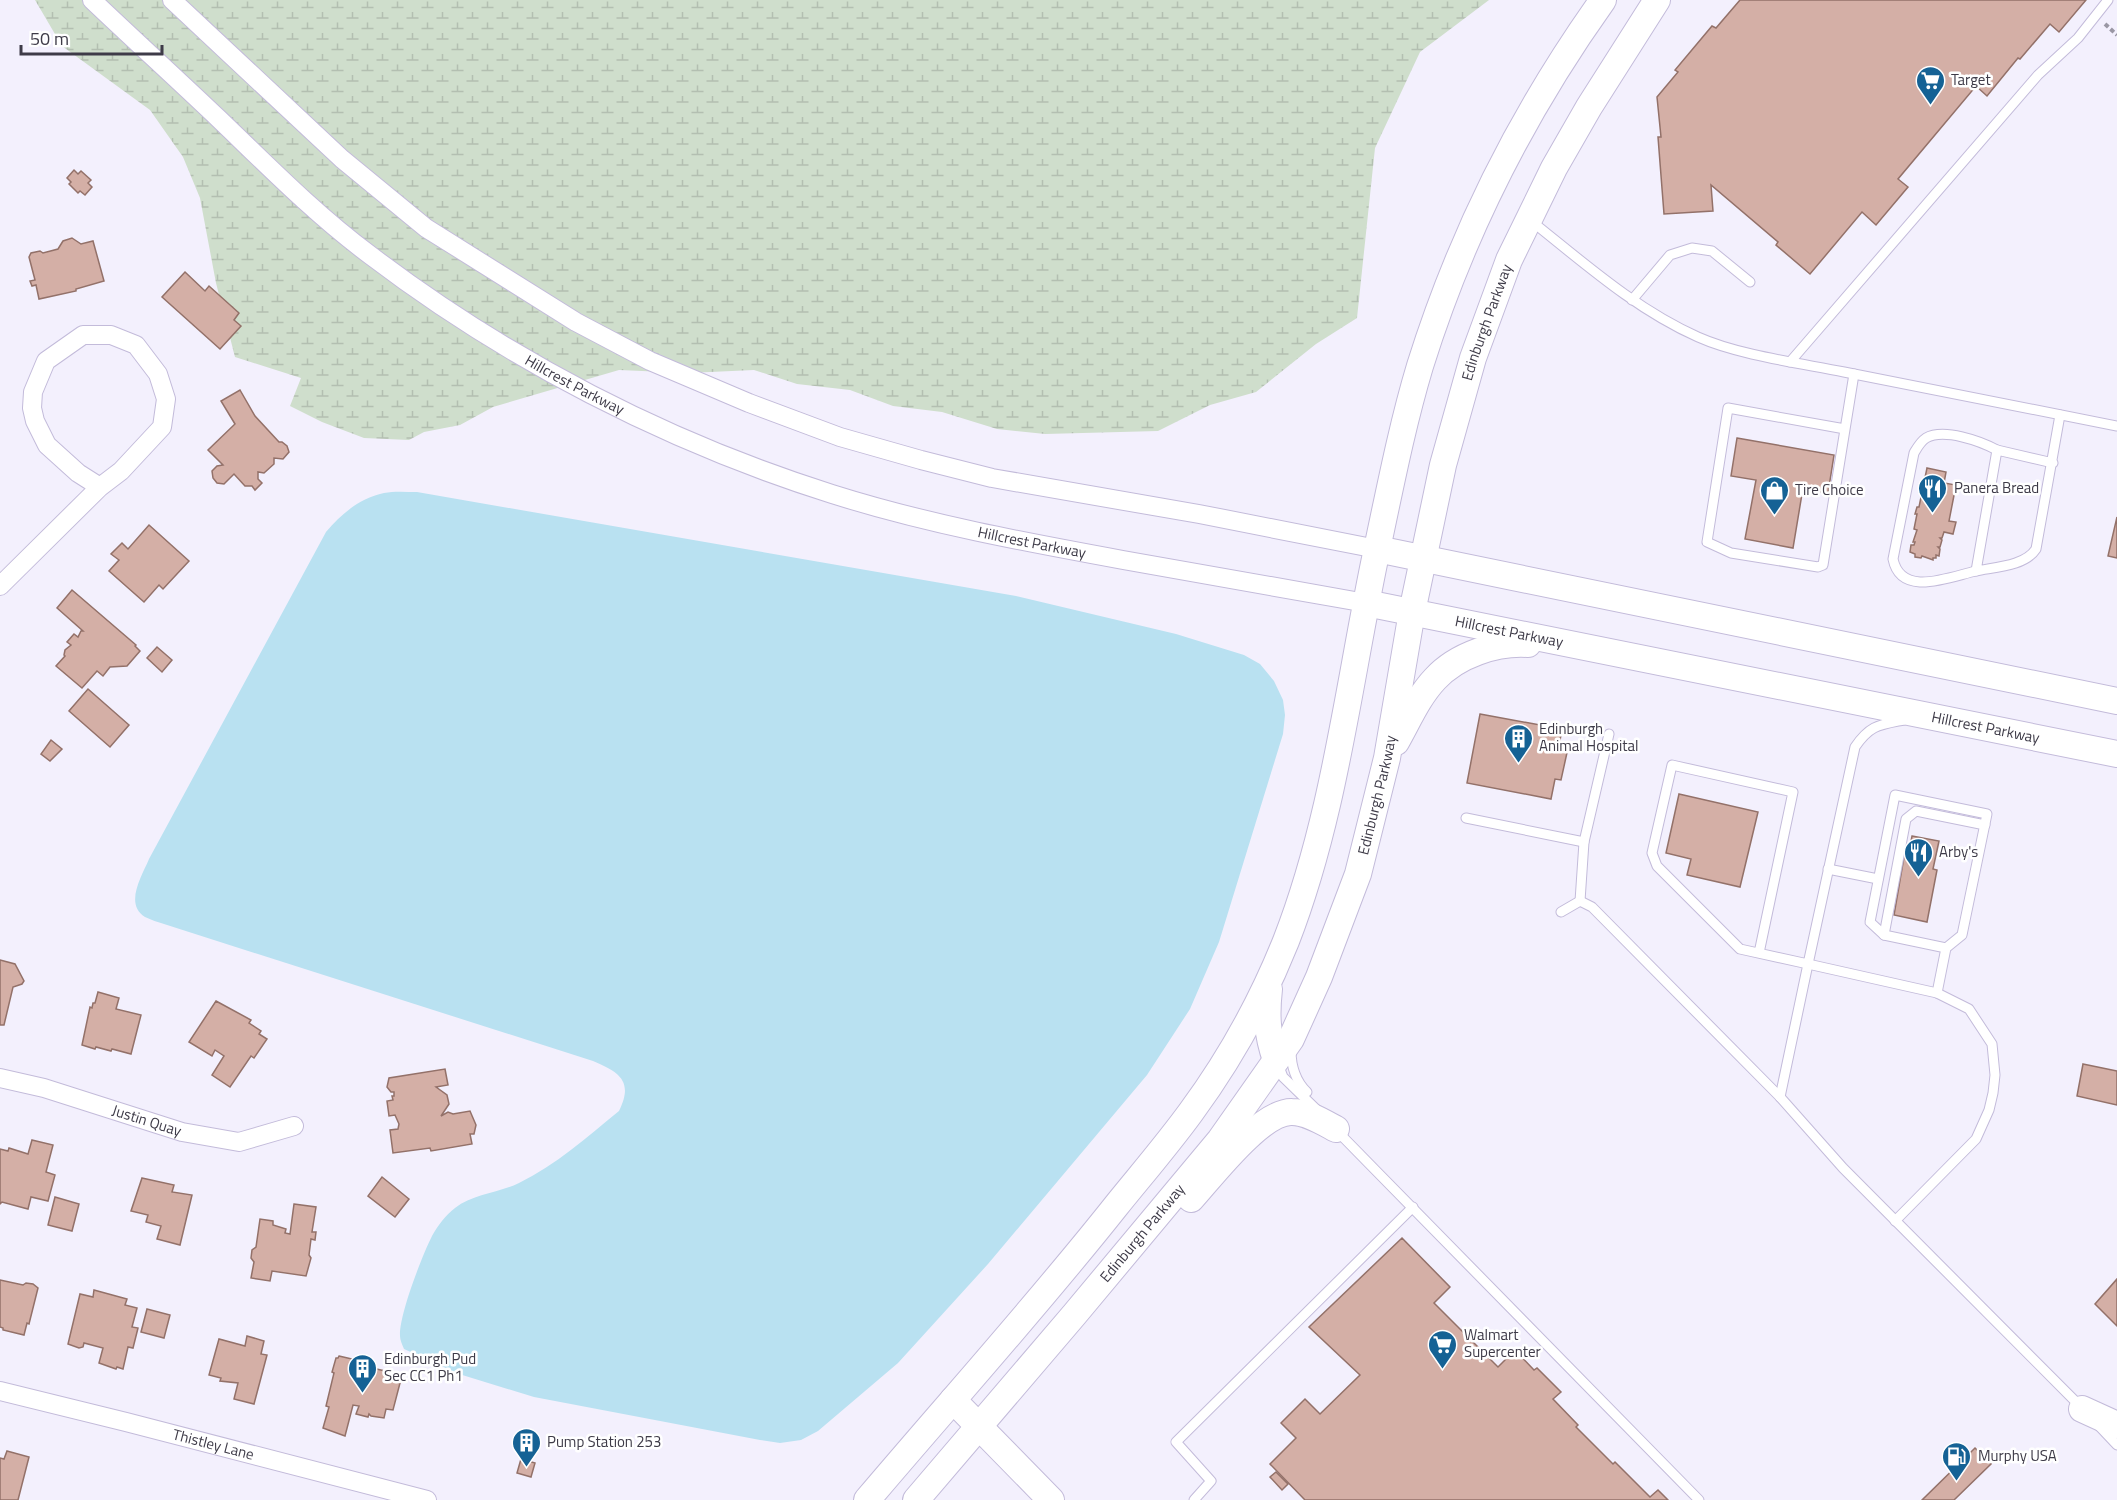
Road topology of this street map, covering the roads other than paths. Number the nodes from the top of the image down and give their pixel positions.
1 (92, 0) edge
2 (172, 0) edge
3 (1603, 0) edge
4 (1657, 0) edge
5 (2108, 0) edge
6 (1528, 218) junction
7 (1750, 282) dead end
8 (1632, 300) junction
9 (1790, 362) junction
10 (1854, 374) junction
11 (2060, 415) junction
12 (2117, 426) edge
13 (1845, 429) junction
14 (1997, 450) junction
15 (2052, 463) junction
16 (100, 487) junction
17 (1377, 549) junction
18 (1423, 559) junction
19 (1976, 571) junction
20 (0, 586) edge
21 (1366, 603) junction
22 (1412, 612) junction
23 (1588, 648) junction
24 (2117, 701) edge
25 (1927, 716) junction
26 (1609, 734) dead end
27 (2117, 754) edge
28 (1387, 758) junction
29 (1466, 818) dead end
30 (1985, 825) junction
31 (1584, 842) junction
32 (1828, 869) junction
33 (1878, 879) junction
34 (1580, 901) junction
35 (1561, 912) dead end
36 (1884, 935) junction
37 (1946, 948) junction
38 (1759, 952) junction
39 (1808, 964) junction
40 (1270, 980) junction
41 (1937, 993) junction
42 (1291, 1039) junction
43 (1276, 1060) junction
44 (0, 1078) edge
45 (1780, 1097) junction
46 (294, 1126) dead end
47 (1336, 1129) junction
48 (1413, 1207) junction
49 (1895, 1221) junction
50 (1101, 1283) junction
51 (0, 1391) edge
52 (953, 1400) junction
53 (2082, 1409) junction
54 (2117, 1425) edge
55 (979, 1426) junction
56 (2117, 1445) edge
57 (427, 1500) edge
58 (867, 1500) edge
59 (916, 1500) edge
60 (1051, 1500) edge
61 (1194, 1500) edge
62 (1698, 1500) edge

1 - 21 street, Hillcrest Parkway
2 - 17 street
3 - 17 main road
4 - 6 main road, Edinburgh Parkway
5 - 9 lane
6 - 8 lane
6 - 18 main road, Edinburgh Parkway
7 - 8 lane
8 - 9 lane
9 - 10 lane
10 - 11 lane
10 - 13 lane
11 - 12 lane
11 - 15 lane
13 - 13 lane
14 - 15 lane
14 - 19 lane
14 - 19 lane
15 - 19 lane
16 - 16 street
16 - 20 street
17 - 18 main road
17 - 21 main road
18 - 22 main road, Edinburgh Parkway
18 - 24 main road
21 - 22 main road, Hillcrest Parkway
21 - 40 main road
22 - 23 main road, Hillcrest Parkway
22 - 28 main road, Edinburgh Parkway
23 - 25 main road, Hillcrest Parkway
23 - 28 main road
25 - 27 main road, Hillcrest Parkway
25 - 32 lane
26 - 31 lane
28 - 42 main road, Edinburgh Parkway
29 - 31 lane
30 - 33 lane
30 - 36 lane
30 - 37 lane
31 - 34 lane
32 - 33 lane
32 - 39 lane
33 - 36 lane
34 - 35 lane
34 - 45 lane
36 - 37 lane
37 - 41 lane
38 - 38 lane
38 - 39 lane
39 - 41 lane
39 - 45 lane
40 - 43 main road
40 - 52 main road
41 - 49 lane
42 - 43 main road, Edinburgh Parkway
42 - 47 lane
43 - 47 lane
43 - 50 main road, Edinburgh Parkway
44 - 46 street, Justin Quay
45 - 49 lane
47 - 48 lane
47 - 50 main road
48 - 61 lane
48 - 62 lane
49 - 53 lane
50 - 55 main road, Edinburgh Parkway
51 - 57 street, Thistley Lane
52 - 55 main road
52 - 58 main road
53 - 54 main road
53 - 56 lane
55 - 59 main road, Edinburgh Parkway
55 - 60 main road

